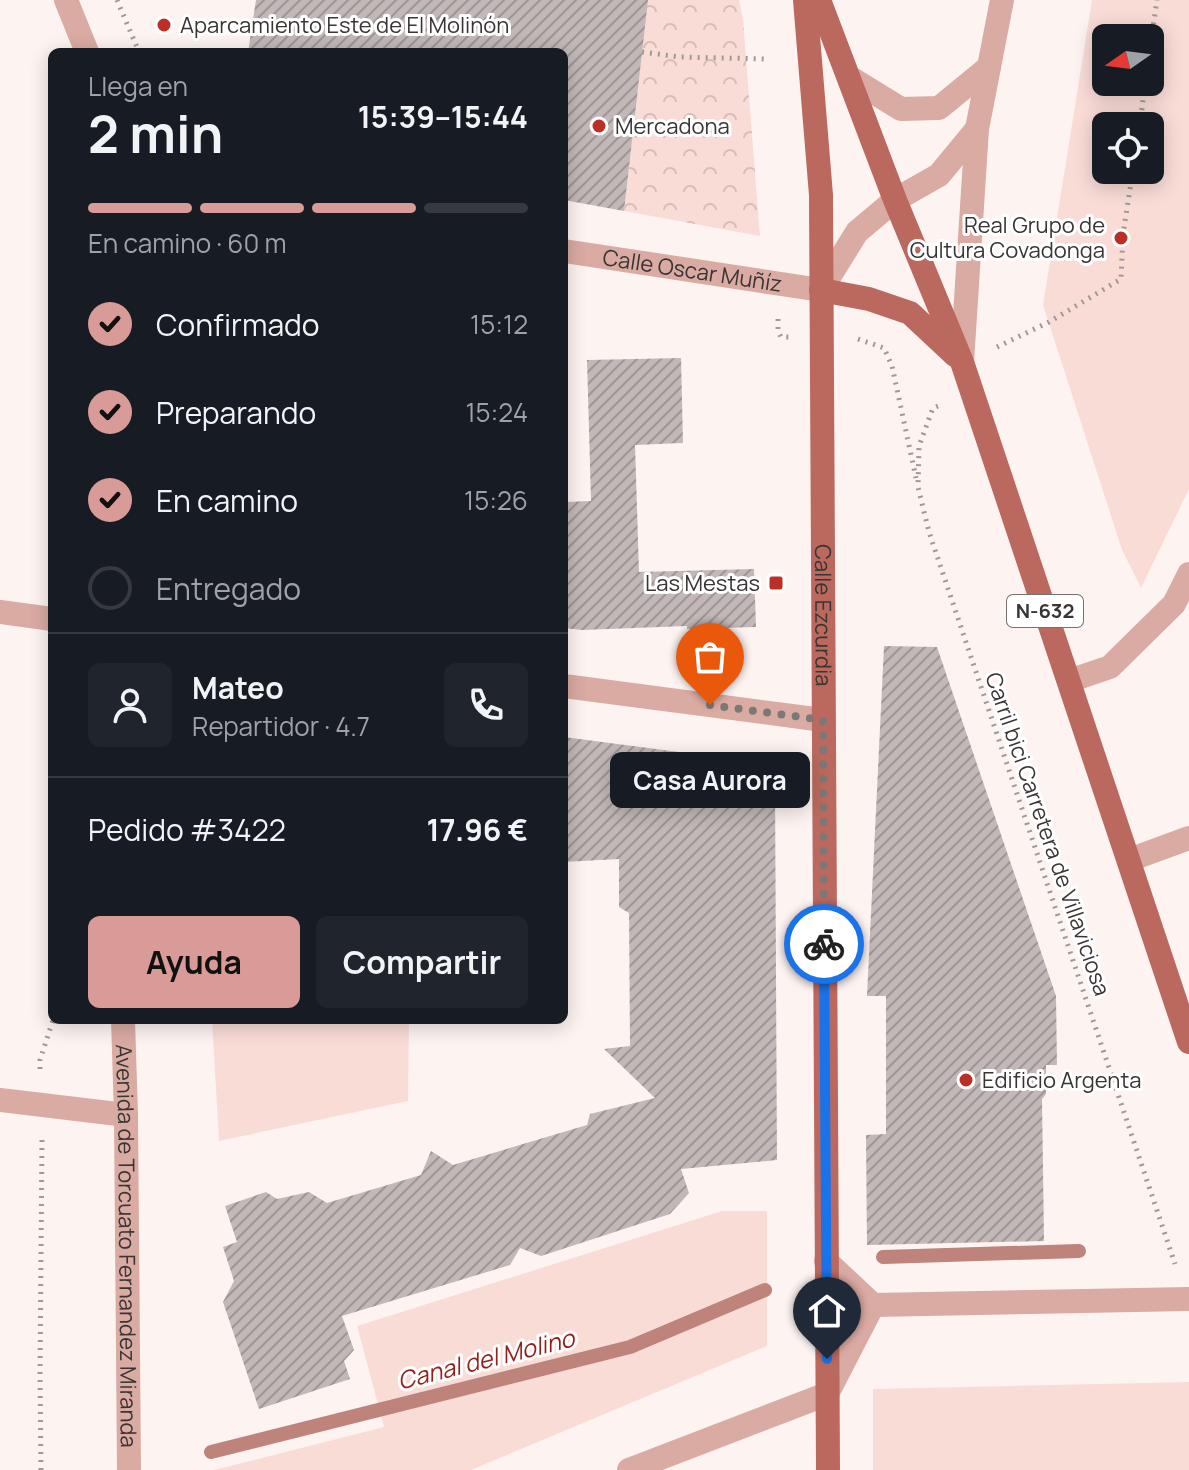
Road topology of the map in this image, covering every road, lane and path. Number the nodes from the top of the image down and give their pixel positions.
1 (66, 0) edge
2 (117, 0) edge
3 (805, 0) edge
4 (819, 0) edge
5 (1002, 0) edge
6 (1157, 0) edge
7 (1154, 24) edge
8 (85, 48) edge
9 (137, 48) edge
10 (642, 52) dead end
11 (767, 59) dead end
12 (989, 67) junction
13 (849, 77) junction
14 (977, 129) junction
15 (1131, 184) edge
16 (895, 200) junction
17 (568, 252) edge
18 (821, 290) junction
19 (962, 362) junction
20 (973, 393) junction
21 (1189, 574) edge
22 (0, 612) edge
23 (48, 618) edge
24 (1069, 681) junction
25 (568, 687) edge
26 (823, 720) junction
27 (1189, 838) edge
28 (1129, 860) junction
29 (52, 1024) edge
30 (123, 1024) edge
31 (1189, 1042) edge
32 (0, 1100) edge
33 (42, 1105) junction
34 (126, 1115) junction
35 (826, 1261) junction
36 (1187, 1299) edge
37 (873, 1305) junction
38 (827, 1394) junction
39 (41, 1470) edge
40 (129, 1470) edge
41 (629, 1470) edge
42 (828, 1470) edge

1 - 8 street
2 - 9 path
3 - 18 main road, Calle Ezcurdia
4 - 13 main road, N-632
5 - 12 street
6 - 7 path
10 - 11 path
12 - 13 street
12 - 14 street
13 - 16 main road, N-632
14 - 16 street
14 - 19 street
15 - 19 path
16 - 18 street
16 - 19 main road, N-632
17 - 18 street, Calle Oscar Muñíz
18 - 19 main road
18 - 26 main road, Calle Ezcurdia
19 - 20 main road, N-632
20 - 24 main road, N-632
20 - 36 path, Carril bici Carretera de Villaviciosa
21 - 24 street
22 - 23 street
24 - 28 main road, N-632
25 - 26 street
26 - 35 main road, Calle Ezcurdia
27 - 28 street
28 - 31 main road, N-632
29 - 33 path
30 - 34 street, Avenida de Torcuato Fernandez Miranda
32 - 33 street
33 - 34 street
33 - 39 path
34 - 40 street, Avenida de Torcuato Fernandez Miranda
35 - 37 street
35 - 38 main road, Calle Ezcurdia
36 - 37 street
37 - 38 street
38 - 41 street
38 - 42 main road, Calle Ezcurdia

